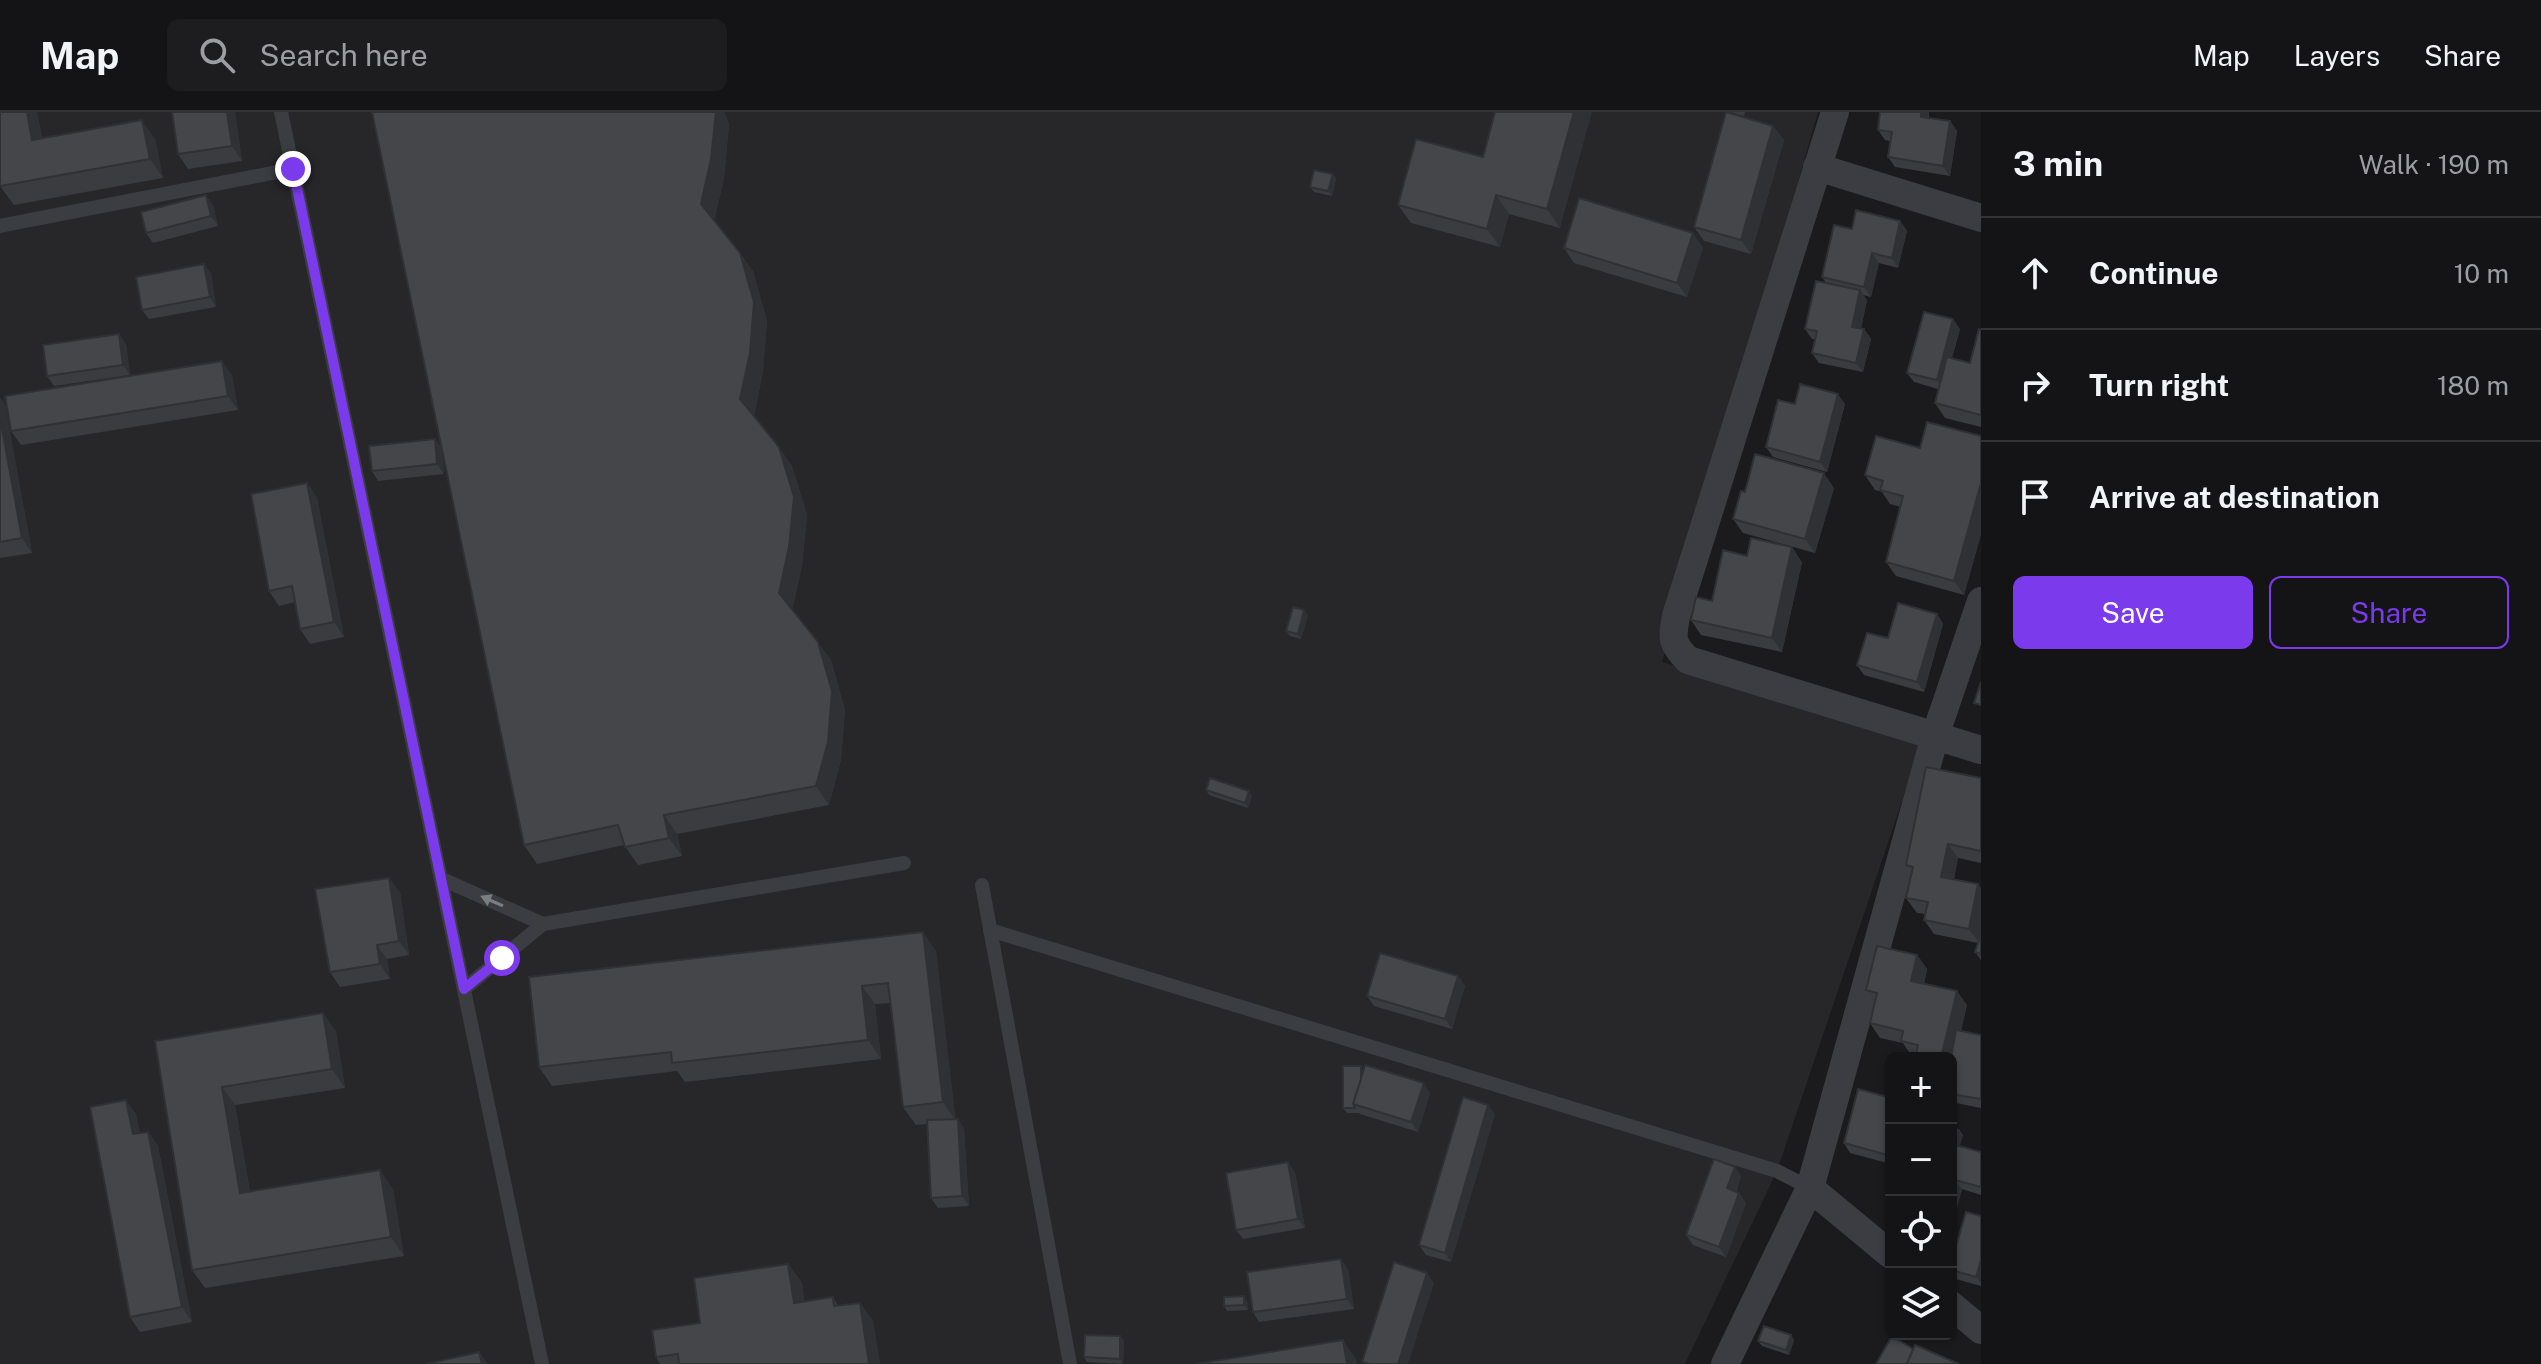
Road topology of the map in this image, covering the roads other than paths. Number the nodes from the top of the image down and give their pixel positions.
1 (281, 112) edge
2 (1835, 112) edge
3 (1817, 167) junction
4 (293, 169) junction
5 (1981, 218) edge
6 (0, 226) edge
7 (1981, 601) edge
8 (1935, 736) junction
9 (1981, 750) edge
10 (904, 863) dead end
11 (442, 879) junction
12 (982, 885) dead end
13 (543, 924) junction
14 (990, 930) junction
15 (464, 989) junction
16 (1810, 1188) junction
17 (1885, 1250) edge
18 (1957, 1310) edge
19 (1981, 1330) edge
20 (1730, 1362) edge
21 (542, 1364) edge
22 (1070, 1364) edge

1 - 4 lane
2 - 3 street
3 - 5 street
3 - 8 street
4 - 6 lane
4 - 11 lane
7 - 8 street
8 - 9 street
8 - 16 street
10 - 13 lane
13 -> 11 lane
11 - 15 lane
12 - 14 lane
13 - 15 lane
14 - 16 lane
14 - 22 lane
15 - 21 lane
16 - 17 street
16 - 20 street
18 - 19 street

